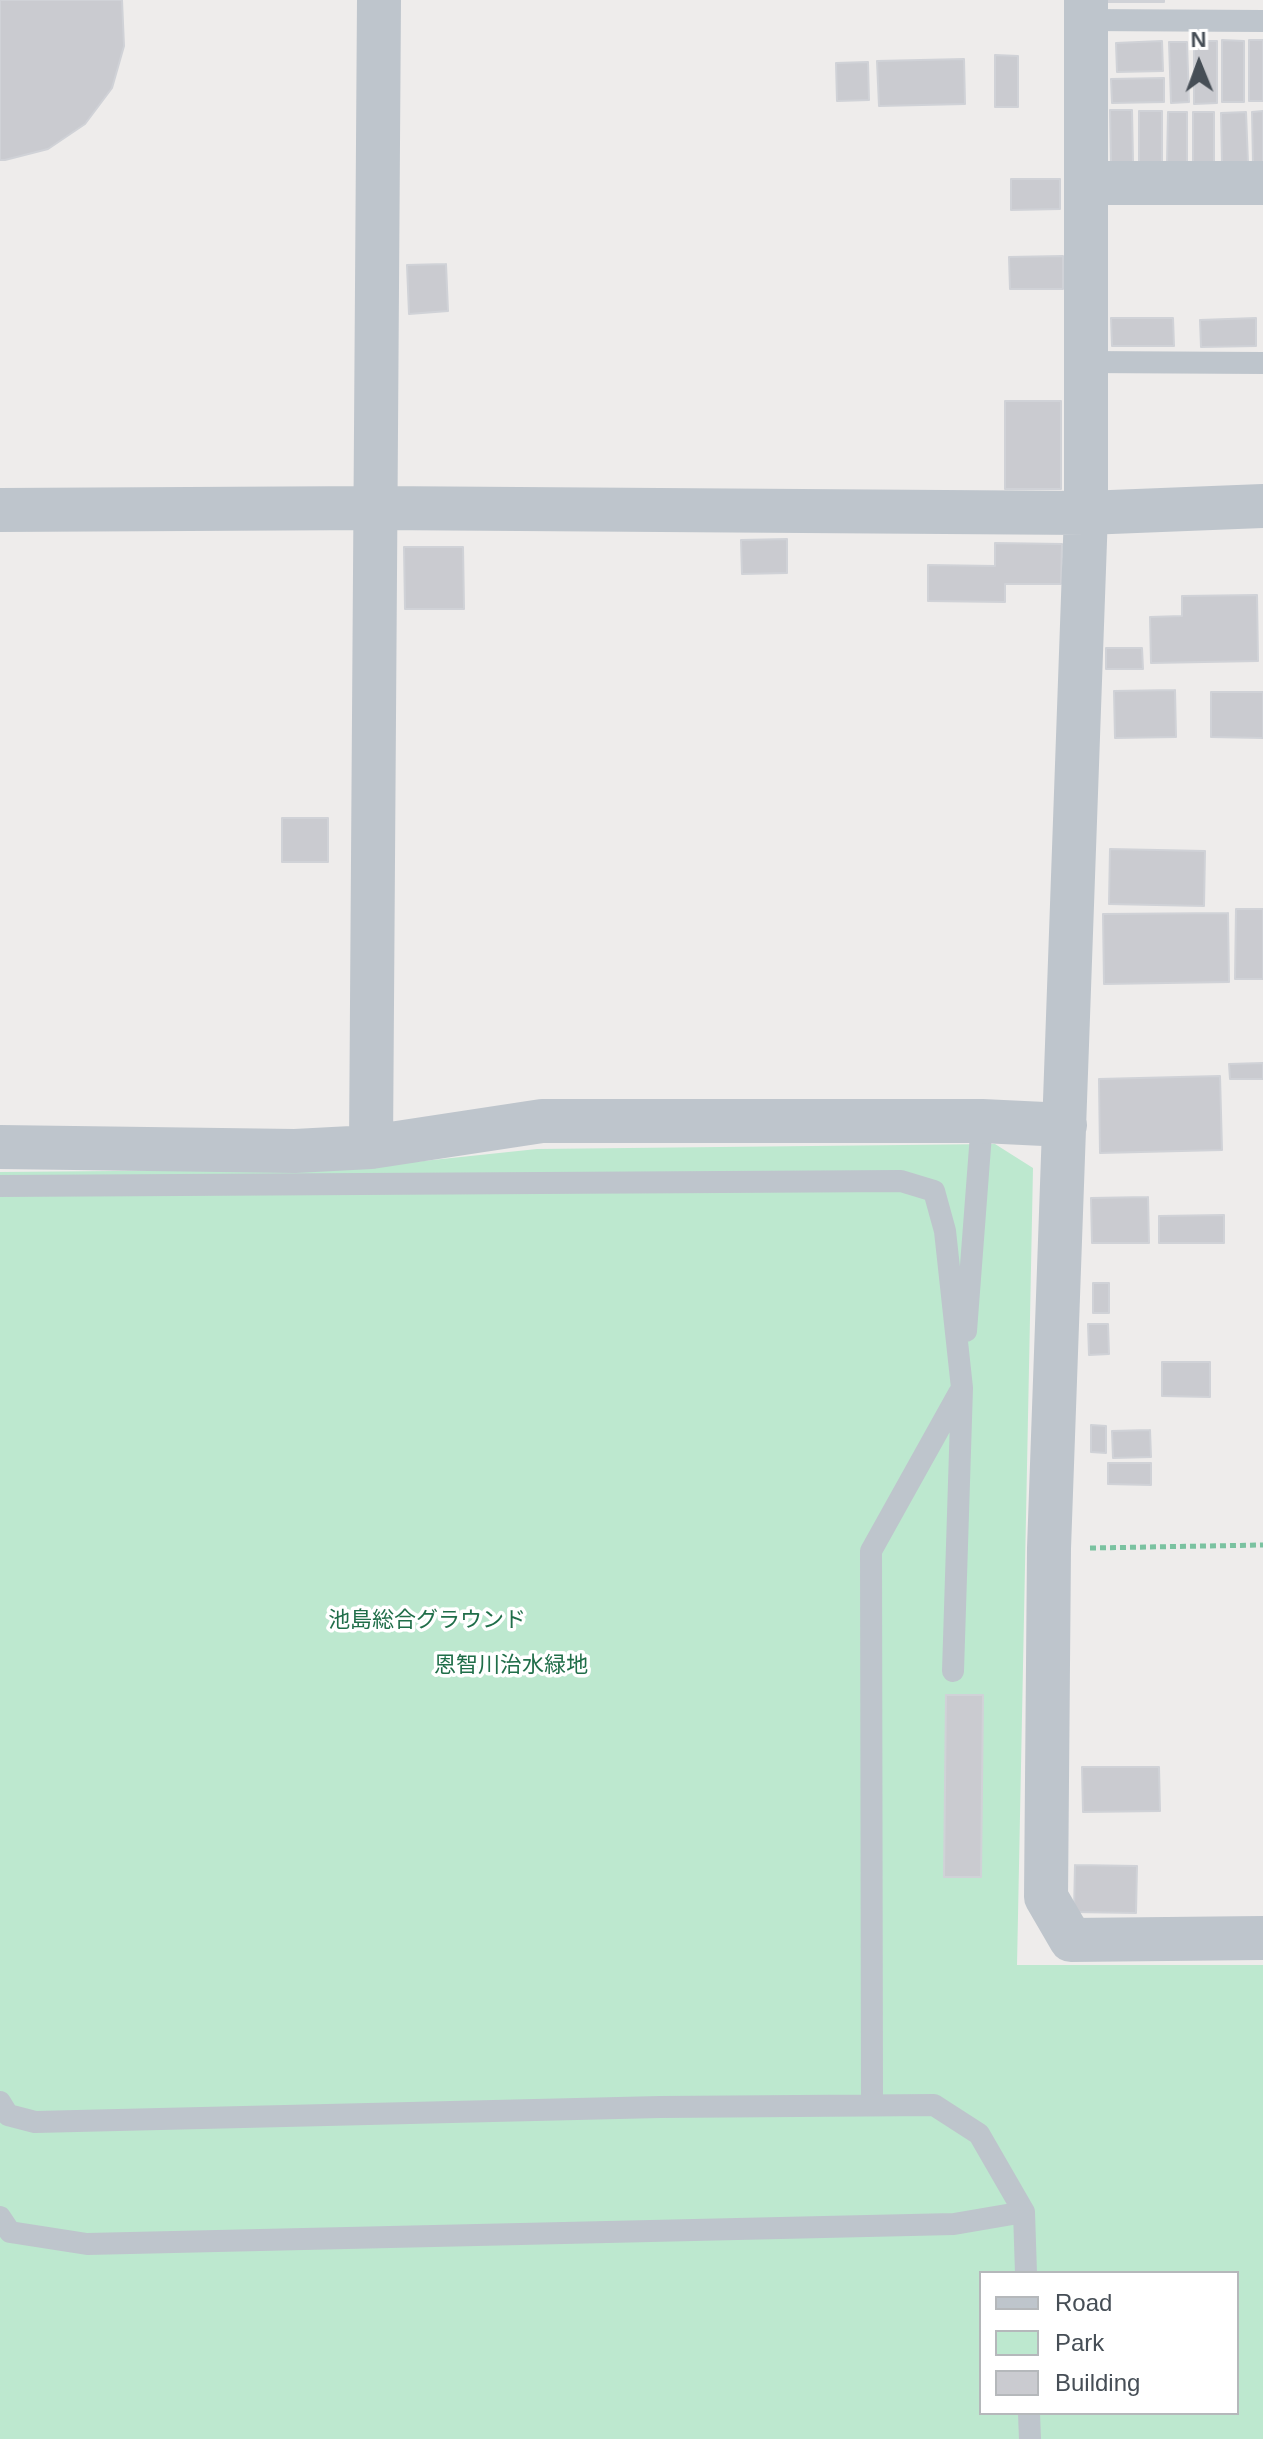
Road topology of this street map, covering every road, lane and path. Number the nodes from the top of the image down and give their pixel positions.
1 (379, 0) edge
2 (1086, 10) edge
3 (1263, 21) edge
4 (1086, 183) junction
5 (1263, 183) edge
6 (1086, 362) junction
7 (1263, 363) edge
8 (1263, 506) edge
9 (377, 508) junction
10 (0, 510) edge
11 (1086, 513) junction
12 (982, 1121) junction
13 (1065, 1125) junction
14 (0, 1147) edge
15 (371, 1147) junction
16 (0, 1186) edge
17 (962, 1388) junction
18 (1263, 1545) edge
19 (1049, 1548) junction
20 (953, 1671) dead end
21 (1263, 1938) edge
22 (0, 2102) edge
23 (872, 2105) junction
24 (1024, 2212) junction
25 (0, 2217) edge
26 (1026, 2271) edge
27 (1029, 2415) edge
28 (1030, 2439) edge

1 - 9 street
2 - 3 lane
2 - 4 street
4 - 5 street
4 - 6 street
6 - 7 lane
6 - 11 street
8 - 11 street
9 - 10 street
9 - 11 street
9 - 15 street
11 - 13 street
12 - 13 street
12 - 15 street
12 - 17 lane
13 - 19 street
14 - 15 street
16 - 17 lane
17 - 20 lane
17 - 23 lane
18 - 19 path
19 - 21 street
22 - 23 lane
23 - 24 lane
24 - 25 lane
24 - 26 lane
27 - 28 lane

